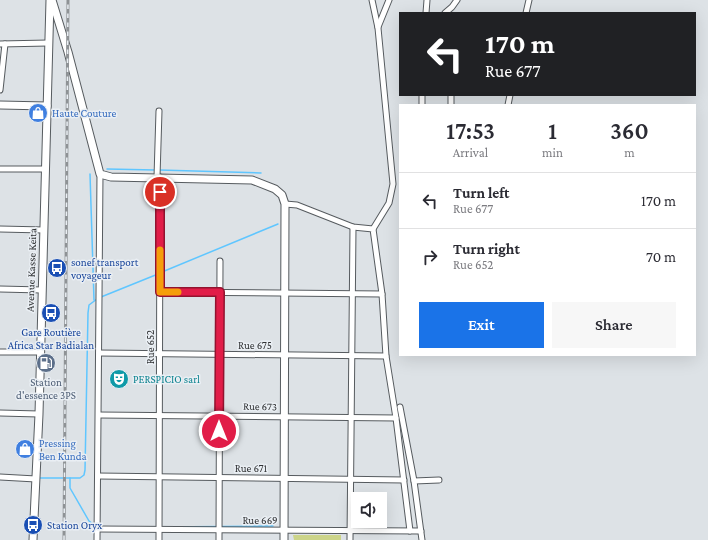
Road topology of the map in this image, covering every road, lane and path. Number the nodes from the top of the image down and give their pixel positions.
1 (51, 0) edge
2 (372, 0) edge
3 (389, 0) edge
4 (427, 0) edge
5 (457, 0) edge
6 (529, 0) edge
7 (426, 12) edge
8 (447, 12) edge
9 (526, 12) edge
10 (378, 28) junction
11 (48, 43) junction
12 (65, 43) junction
13 (2, 44) edge
14 (0, 90) edge
15 (0, 105) edge
16 (47, 106) junction
17 (159, 111) dead end
18 (0, 169) edge
19 (45, 169) junction
20 (100, 174) junction
21 (159, 177) junction
22 (285, 204) junction
23 (353, 227) junction
24 (0, 229) edge
25 (373, 229) junction
26 (44, 230) junction
27 (220, 261) dead end
28 (0, 289) edge
29 (42, 290) junction
30 (160, 292) junction
31 (220, 292) junction
32 (284, 293) junction
33 (352, 294) junction
34 (382, 294) junction
35 (0, 352) edge
36 (40, 352) junction
37 (99, 353) junction
38 (160, 354) junction
39 (220, 354) junction
40 (284, 355) junction
41 (352, 355) junction
42 (386, 356) junction
43 (400, 407) dead end
44 (0, 413) edge
45 (39, 414) junction
46 (99, 415) junction
47 (159, 416) junction
48 (220, 416) junction
49 (284, 417) junction
50 (351, 417) junction
51 (396, 418) junction
52 (98, 476) junction
53 (0, 477) edge
54 (159, 477) junction
55 (219, 477) junction
56 (36, 478) junction
57 (284, 478) junction
58 (350, 479) junction
59 (404, 480) junction
60 (439, 480) dead end
61 (414, 481) junction
62 (98, 529) junction
63 (159, 529) junction
64 (219, 530) junction
65 (284, 530) junction
66 (350, 531) junction
67 (410, 531) junction
68 (421, 531) junction
69 (33, 540) edge
70 (97, 540) edge
71 (159, 540) edge
72 (219, 540) edge
73 (284, 540) edge
74 (350, 540) edge
75 (422, 540) edge

1 - 11 street, Avenue Kasse Keita
1 - 12 street
2 - 10 street
3 - 10 street
4 - 7 street
5 - 8 street
6 - 9 street
10 - 25 street
11 - 12 street
11 - 13 street
11 - 16 street, Avenue Kasse Keita
12 - 20 street
13 - 14 street
15 - 16 street
16 - 19 street, Avenue Kasse Keita
17 - 21 street, Rue 652
18 - 19 street
19 - 26 street, Avenue Kasse Keita
20 - 21 street
20 - 37 street
21 - 22 street
21 - 30 street, Rue 652
22 - 23 street
22 - 32 street
23 - 25 street
23 - 33 street
24 - 26 street
25 - 34 street
26 - 29 street, Avenue Kasse Keita
27 - 31 street
28 - 29 street
29 - 36 street, Avenue Kasse Keita
30 - 31 street
30 - 38 street, Rue 652
31 - 32 street
31 - 39 street
32 - 33 street
32 - 40 street
33 - 34 street
33 - 41 street
34 - 42 street
35 - 36 street
36 - 45 street, Avenue Kasse Keita
37 - 38 street, Rue 675
37 - 46 street
38 - 39 street, Rue 675
38 - 47 street, Rue 652
39 - 40 street, Rue 675
39 - 48 street
40 - 41 street, Rue 675
40 - 49 street
41 - 42 street, Rue 675
41 - 50 street
42 - 51 street
43 - 61 street
44 - 45 street
45 - 56 street, Avenue Kasse Keita
46 - 47 street, Rue 673
46 - 52 street
47 - 48 street, Rue 673
47 - 54 street, Rue 652
48 - 49 street, Rue 673
48 - 55 street
49 - 50 street, Rue 673
49 - 57 street
50 - 51 street, Rue 673
50 - 58 street
51 - 59 street
52 - 54 street, Rue 671
52 - 62 street
53 - 56 street
54 - 55 street, Rue 671
54 - 63 street, Rue 652
55 - 57 street, Rue 671
55 - 64 street
56 - 69 street, Avenue Kasse Keita
57 - 58 street, Rue 671
57 - 65 street
58 - 59 street, Rue 671
58 - 66 street
59 - 67 street
60 - 61 street
61 - 68 street
62 - 63 street, Rue 669
62 - 70 street
63 - 64 street, Rue 669
63 - 71 street, Rue 652
64 - 65 street, Rue 669
64 - 72 street
65 - 66 street, Rue 669
65 - 73 street
66 - 67 street, Rue 669
66 - 74 street
67 - 68 street, Rue 669
68 - 75 street

